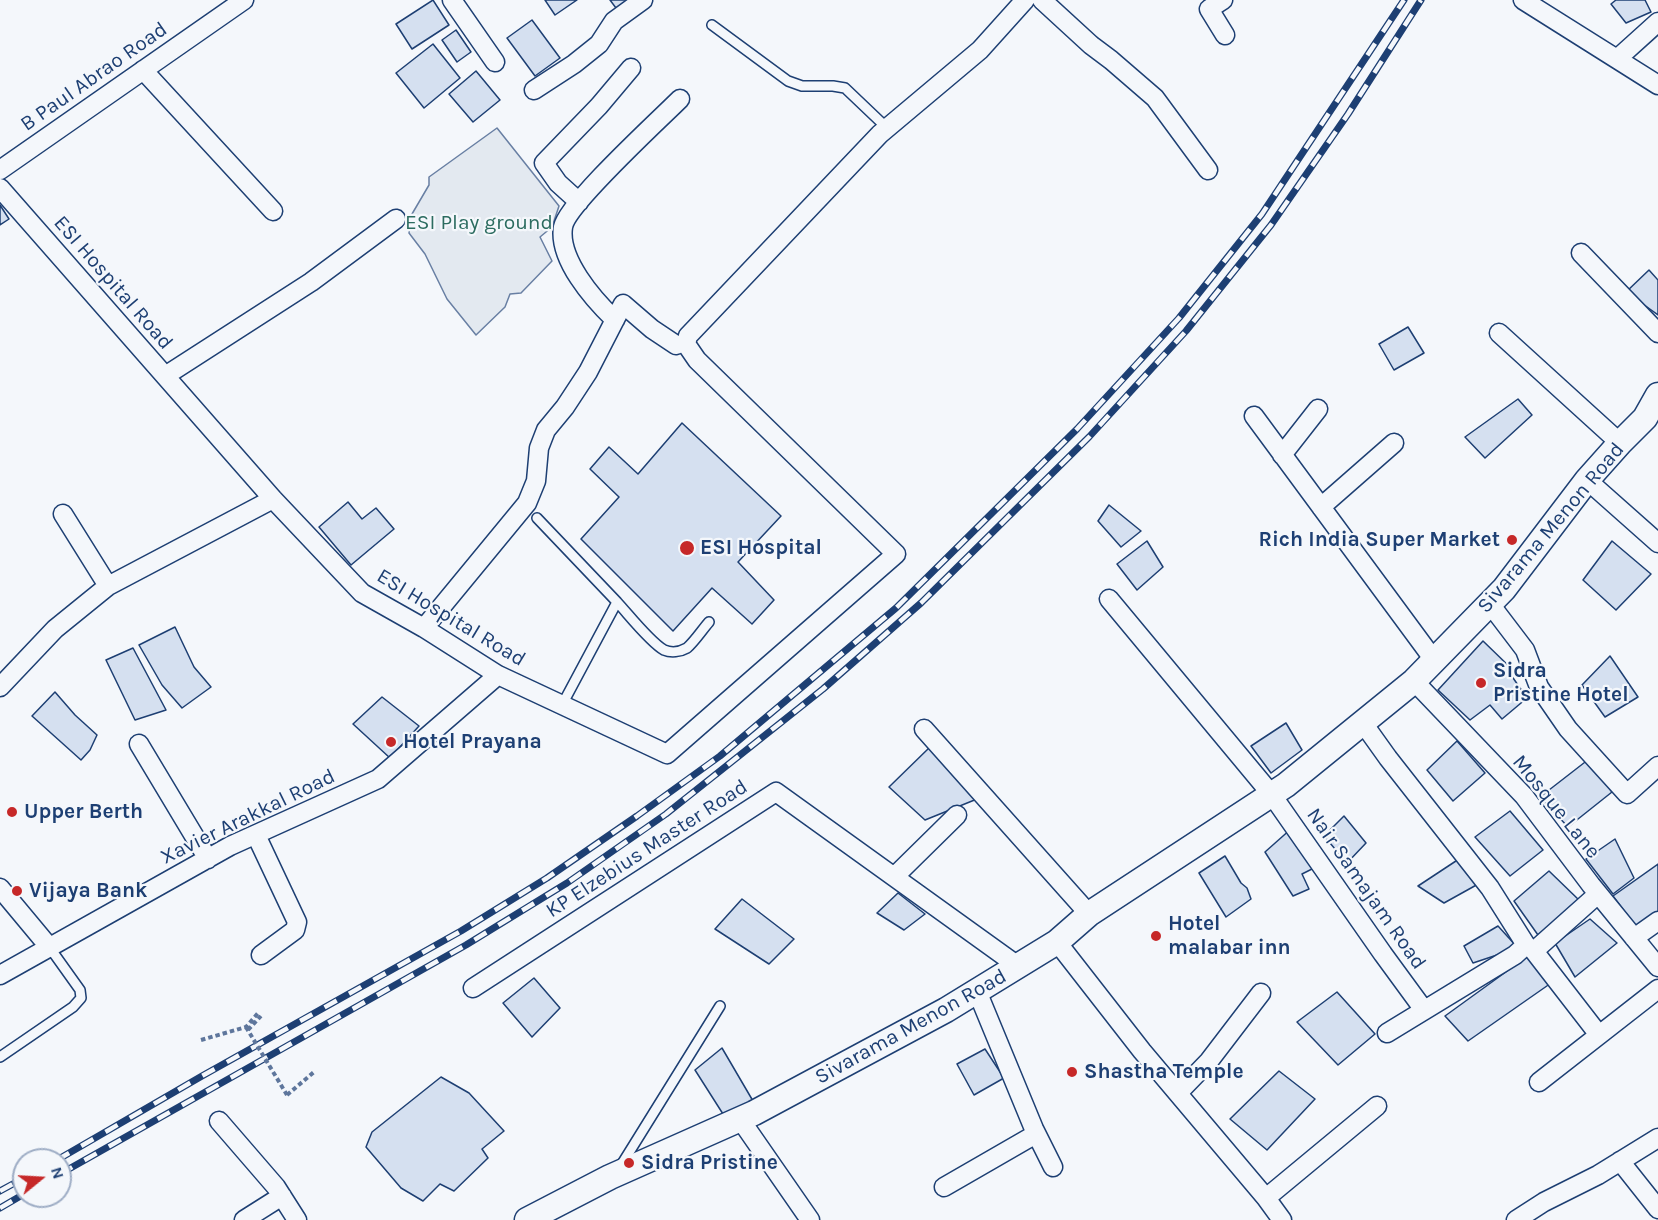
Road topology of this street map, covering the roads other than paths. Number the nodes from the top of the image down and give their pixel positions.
1 (244, 0) edge
2 (452, 0) edge
3 (643, 0) edge
4 (1025, 0) edge
5 (1042, 0) edge
6 (1223, 0) edge
7 (1523, 0) edge
8 (1658, 22) edge
9 (712, 25) dead end
10 (1225, 35) dead end
11 (1617, 59) junction
12 (495, 62) dead end
13 (632, 68) dead end
14 (143, 70) junction
15 (1658, 86) edge
16 (534, 90) dead end
17 (680, 99) dead end
18 (887, 128) junction
19 (0, 170) edge
20 (1208, 170) dead end
21 (0, 188) edge
22 (579, 202) junction
23 (273, 211) dead end
24 (396, 219) dead end
25 (1581, 253) dead end
26 (615, 320) junction
27 (1499, 333) dead end
28 (1658, 333) edge
29 (676, 345) dead end
30 (165, 376) junction
31 (1658, 395) edge
32 (1318, 409) dead end
33 (1254, 416) dead end
34 (1394, 443) dead end
35 (1620, 443) junction
36 (1282, 455) junction
37 (1587, 480) junction
38 (273, 499) junction
39 (1321, 507) junction
40 (63, 514) dead end
41 (537, 518) dead end
42 (1658, 543) edge
43 (108, 586) junction
44 (1109, 599) dead end
45 (616, 602) junction
46 (1490, 604) junction
47 (709, 622) dead end
48 (424, 628) junction
49 (1434, 660) junction
50 (498, 675) junction
51 (1414, 681) junction
52 (0, 687) edge
53 (562, 705) junction
54 (1363, 723) junction
55 (924, 729) dead end
56 (139, 744) dead end
57 (1658, 766) edge
58 (1272, 795) junction
59 (957, 815) dead end
60 (256, 835) junction
61 (208, 859) junction
62 (894, 877) junction
63 (0, 888) edge
64 (1598, 894) junction
65 (1089, 914) junction
66 (1658, 921) edge
67 (1634, 938) junction
68 (1057, 942) junction
69 (50, 948) junction
70 (261, 955) dead end
71 (1018, 966) junction
72 (1658, 967) edge
73 (0, 975) edge
74 (473, 988) dead end
75 (1658, 989) edge
76 (977, 991) junction
77 (1261, 993) dead end
78 (720, 1006) dead end
79 (1424, 1010) junction
80 (1387, 1033) dead end
81 (1599, 1035) junction
82 (0, 1057) edge
83 (1539, 1082) dead end
84 (1178, 1093) junction
85 (1377, 1106) dead end
86 (740, 1119) junction
87 (219, 1121) dead end
88 (1036, 1134) junction
89 (1658, 1138) edge
90 (1620, 1161) junction
91 (1053, 1167) dead end
92 (615, 1176) junction
93 (944, 1187) dead end
94 (282, 1196) junction
95 (1266, 1198) junction
96 (1658, 1209) edge
97 (244, 1220) edge
98 (297, 1220) edge
99 (527, 1220) edge
100 (810, 1220) edge
101 (1282, 1220) edge
102 (1516, 1220) edge

1 - 14 street, B Paul Abrao Road
2 - 12 street
3 - 16 street
4 - 18 street
5 - 20 street
6 - 10 street
7 - 11 street
8 - 11 street
9 - 18 lane
11 - 15 street
13 - 22 street
14 - 19 street, B Paul Abrao Road
14 - 23 street
17 - 22 street
18 - 53 street, ESI Hospital Road
21 - 30 street, ESI Hospital Road
22 - 26 street
24 - 30 street
25 - 28 street
26 - 29 street
26 - 48 street
27 - 35 street
30 - 38 street, ESI Hospital Road
31 - 35 street, Sivarama Menon Road
32 - 36 street
33 - 36 street
34 - 39 street
35 - 37 street, Sivarama Menon Road
36 - 39 street
37 - 42 street
37 - 46 street, Sivarama Menon Road
38 - 43 street
38 - 48 street, ESI Hospital Road
39 - 49 street
40 - 43 street
41 - 45 lane
43 - 52 street
44 - 58 street
45 - 47 lane
45 - 53 lane
46 - 49 street, Sivarama Menon Road
46 - 57 street
48 - 50 street, ESI Hospital Road
49 - 51 street, Sivarama Menon Road
50 - 53 street, ESI Hospital Road
50 - 60 street, Xavier Arakkal Road
51 - 54 street, Sivarama Menon Road
51 - 64 street, Mosque Lane
54 - 58 street, Sivarama Menon Road
54 - 79 street
55 - 65 street
56 - 61 street
58 - 65 street, Sivarama Menon Road
58 - 79 street, Nair Samajam Road
59 - 62 street
60 - 61 street, Xavier Arakkal Road
60 - 70 street
61 - 69 street, Xavier Arakkal Road
62 - 71 street, KP Elzebius Master Road
62 - 74 street, KP Elzebius Master Road
63 - 69 street
64 - 67 street, Mosque Lane
64 - 81 street
65 - 68 street, Sivarama Menon Road
66 - 67 street
67 - 72 street, Mosque Lane
68 - 71 street, Sivarama Menon Road
68 - 84 street
69 - 73 street, Xavier Arakkal Road
69 - 82 lane
71 - 76 street, Sivarama Menon Road
75 - 81 street
76 - 86 street, Sivarama Menon Road
76 - 88 street
77 - 84 street
78 - 92 lane
79 - 80 street
81 - 83 street
84 - 95 street
85 - 95 street
86 - 92 street, Sivarama Menon Road
86 - 100 street
87 - 94 street
88 - 91 street
88 - 93 street
89 - 90 street
90 - 96 street
90 - 102 street
92 - 99 street, Sivarama Menon Road
94 - 97 street
94 - 98 street
95 - 101 street

